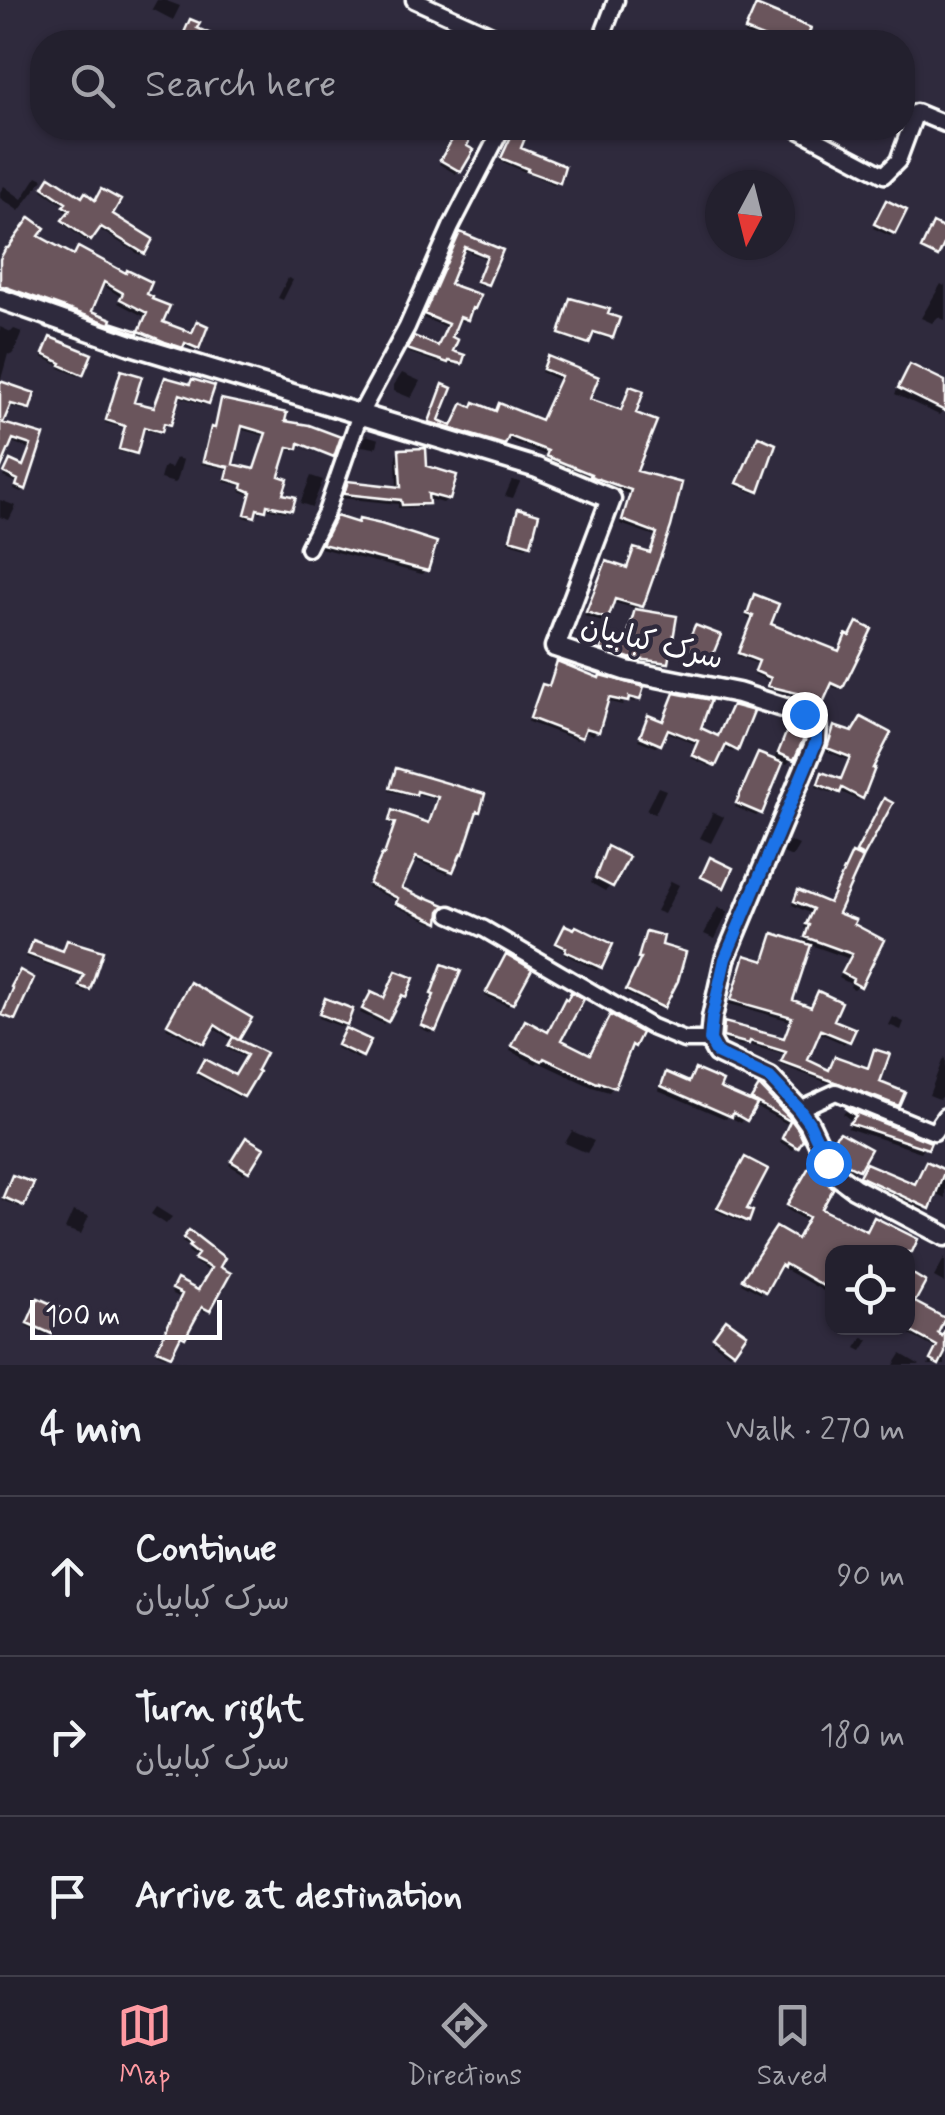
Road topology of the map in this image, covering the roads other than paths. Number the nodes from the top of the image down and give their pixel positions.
1 (414, 0) edge
2 (616, 0) edge
3 (481, 30) edge
4 (605, 30) edge
5 (915, 115) edge
6 (945, 124) edge
7 (496, 140) edge
8 (818, 140) edge
9 (906, 140) edge
10 (0, 299) edge
11 (360, 414) junction
12 (308, 548) dead end
13 (450, 914) dead end
14 (710, 1040) junction
15 (799, 1109) junction
16 (945, 1116) edge
17 (945, 1236) edge

1 - 3 street
2 - 4 street
5 - 6 street
7 - 11 street
8 - 9 street
10 - 11 street, سرک کبابیان
11 - 12 street
11 - 14 street, سرک کبابیان
13 - 14 street
14 - 15 street
15 - 16 street
15 - 17 street

